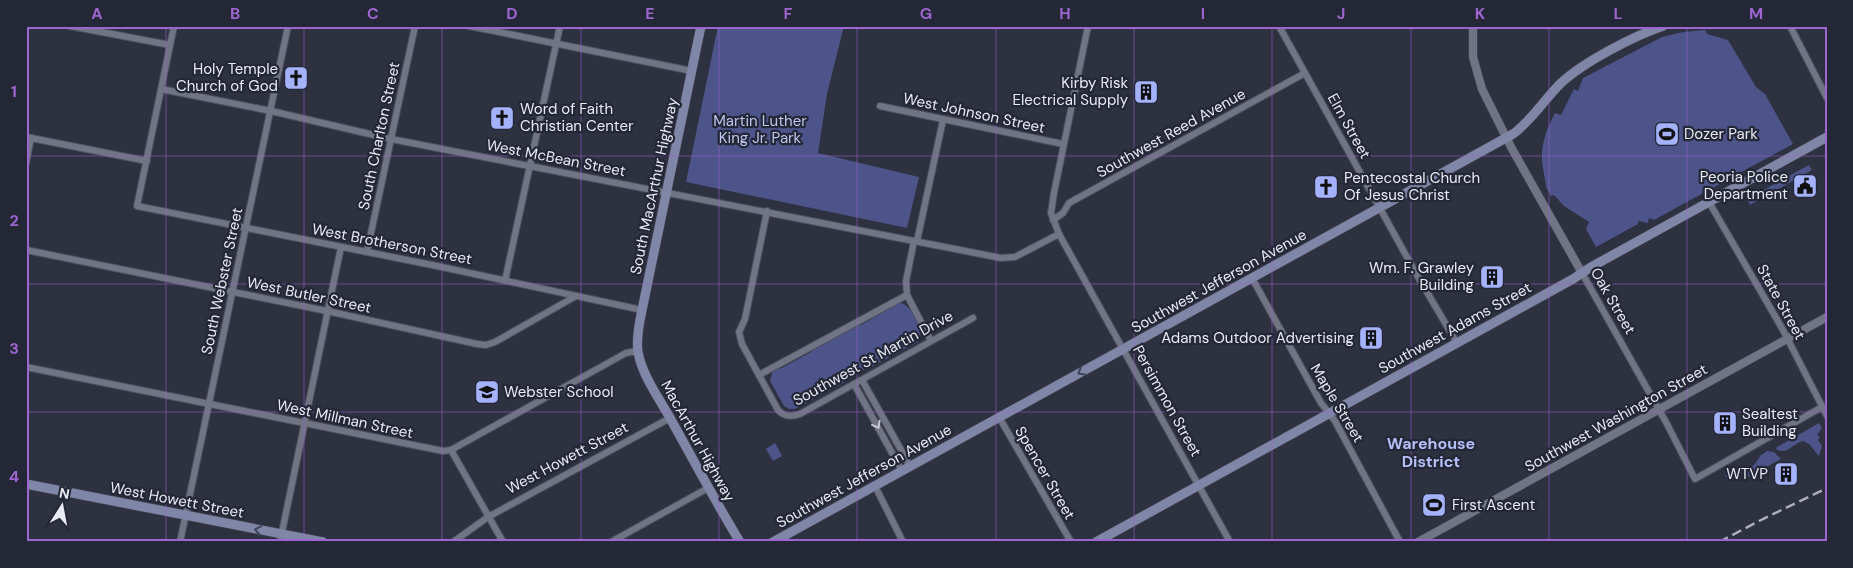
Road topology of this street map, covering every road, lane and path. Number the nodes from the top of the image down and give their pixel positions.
1 (70, 26) edge
2 (174, 26) edge
3 (288, 26) edge
4 (414, 26) edge
5 (469, 26) edge
6 (560, 26) edge
7 (701, 26) edge
8 (1088, 26) edge
9 (1279, 26) edge
10 (1473, 26) edge
11 (1663, 26) edge
12 (1790, 26) edge
13 (556, 44) junction
14 (170, 45) junction
15 (692, 71) junction
16 (1305, 73) junction
17 (161, 89) junction
18 (1827, 98) edge
19 (880, 106) dead end
20 (271, 111) junction
21 (942, 120) junction
22 (1827, 137) edge
23 (29, 138) edge
24 (1506, 138) junction
25 (391, 139) junction
26 (1063, 144) junction
27 (146, 161) junction
28 (26, 163) edge
29 (531, 166) junction
30 (667, 192) junction
31 (1709, 202) junction
32 (1379, 207) junction
33 (766, 211) junction
34 (1053, 220) junction
35 (246, 228) junction
36 (1059, 234) junction
37 (916, 241) junction
38 (341, 247) junction
39 (26, 250) edge
40 (367, 252) junction
41 (1582, 273) junction
42 (1252, 278) junction
43 (505, 280) junction
44 (233, 292) junction
45 (907, 294) junction
46 (576, 296) junction
47 (642, 310) junction
48 (327, 311) junction
49 (1827, 317) edge
50 (972, 318) dead end
51 (1788, 339) junction
52 (931, 341) junction
53 (1457, 343) junction
54 (1124, 349) junction
55 (638, 351) junction
56 (26, 367) edge
57 (759, 375) junction
58 (862, 380) junction
59 (854, 384) junction
60 (209, 404) junction
61 (1822, 407) junction
62 (1659, 410) junction
63 (1328, 414) junction
64 (1827, 416) edge
65 (999, 417) junction
66 (670, 418) junction
67 (304, 423) junction
68 (451, 450) junction
69 (906, 469) junction
70 (26, 484) edge
71 (1199, 485) junction
72 (874, 486) junction
73 (708, 488) junction
74 (186, 515) junction
75 (488, 517) junction
76 (280, 538) edge
77 (180, 542) edge
78 (323, 542) edge
79 (454, 542) edge
80 (503, 542) edge
81 (611, 542) edge
82 (740, 542) edge
83 (773, 542) edge
84 (903, 542) edge
85 (1071, 542) edge
86 (1096, 542) edge
87 (1230, 542) edge
88 (1400, 542) edge
89 (1418, 542) edge

1 - 14 street
2 - 14 street
3 - 20 street, South Webster Street
4 - 25 street, South Charlton Street
5 - 13 street
6 - 13 street
7 - 15 main road, South MacArthur Highway
8 - 26 street
9 - 16 street, Elm Street
10 - 24 street, Oak Street
11 - 24 main road, Southwest Jefferson Avenue
12 - 18 street
13 - 15 street
13 - 29 street
14 - 17 street
15 - 30 main road, South MacArthur Highway
16 - 32 street, Elm Street
16 - 34 street, Southwest Reed Avenue
17 - 20 street, West McBean Street
17 - 27 street
19 - 21 street, West Johnson Street
20 - 25 street, West McBean Street
20 - 35 street, South Webster Street
21 - 26 street, West Johnson Street
21 - 37 street
22 - 31 main road, Southwest Adams Street
23 - 27 street
23 - 28 street
24 - 32 main road, Southwest Jefferson Avenue
24 - 41 street, Oak Street
25 - 29 street, West McBean Street
25 - 40 street, South Charlton Street
26 - 34 street
27 - 35 street, West Brotherson Street
29 - 30 street, West McBean Street
29 - 43 street
30 - 33 street, West McBean Street
30 - 47 main road, South MacArthur Highway
31 - 41 main road, Southwest Adams Street
31 - 51 street, State Street
32 - 42 main road, Southwest Jefferson Avenue
32 - 53 street, Elm Street
33 - 37 street, West McBean Street
33 - 57 street
34 - 36 street, Persimmon Street
35 - 38 street, West Brotherson Street
35 - 44 street, South Webster Street
36 - 37 street, West McBean Street
36 - 54 street, Persimmon Street
37 - 45 street
38 - 40 street, West Brotherson Street
38 - 48 street
39 - 44 street, West Butler Street
40 - 43 street, West Brotherson Street
41 - 53 main road, Southwest Adams Street
41 - 62 street, Oak Street
42 - 54 main road, Southwest Jefferson Avenue
42 - 63 street, Maple Street
43 - 46 street, West Brotherson Street
44 - 48 street, West Butler Street
44 - 60 street, South Webster Street
45 - 52 street
45 - 57 street
46 - 47 street, West Brotherson Street
46 - 48 street, West Butler Street
47 - 55 main road, South MacArthur Highway
48 - 67 street
49 - 51 street, Southwest Washington Street
50 - 52 street, Southwest St Martin Drive
51 - 61 street, State Street
51 - 62 street, Southwest Washington Street
52 - 58 street, Southwest St Martin Drive
53 - 63 main road, Southwest Adams Street
54 -> 65 main road, Southwest Jefferson Avenue
54 - 71 street, Persimmon Street
55 - 66 main road, MacArthur Highway
55 - 68 street
56 - 60 street, West Millman Street
57 - 59 street, Southwest St Martin Drive
58 - 59 street, Southwest St Martin Drive
58 - 69 street
59 -> 69 street
60 - 67 street, West Millman Street
60 - 74 street, South Webster Street
61 - 62 street, Oak Street
61 - 64 street, State Street
62 - 89 street, Southwest Washington Street
63 - 71 main road, Southwest Adams Street
63 - 88 street, Maple Street
65 - 69 main road, Southwest Jefferson Avenue
65 - 85 street, Spencer Street
66 - 73 main road, MacArthur Highway
66 - 75 street, West Howett Street
67 - 68 street, West Millman Street
67 - 76 street
68 - 75 street
69 - 72 main road, Southwest Jefferson Avenue
70 - 74 main road, West Howett Street
71 - 86 main road, Southwest Adams Street
71 - 87 street, Persimmon Street
72 - 83 main road, Southwest Jefferson Avenue
72 - 84 street
73 - 81 street
73 - 82 main road, MacArthur Highway
76 -> 74 main road, West Howett Street
74 - 77 street, South Webster Street
75 - 79 street, West Howett Street
75 - 80 street
76 - 78 main road, West Howett Street

